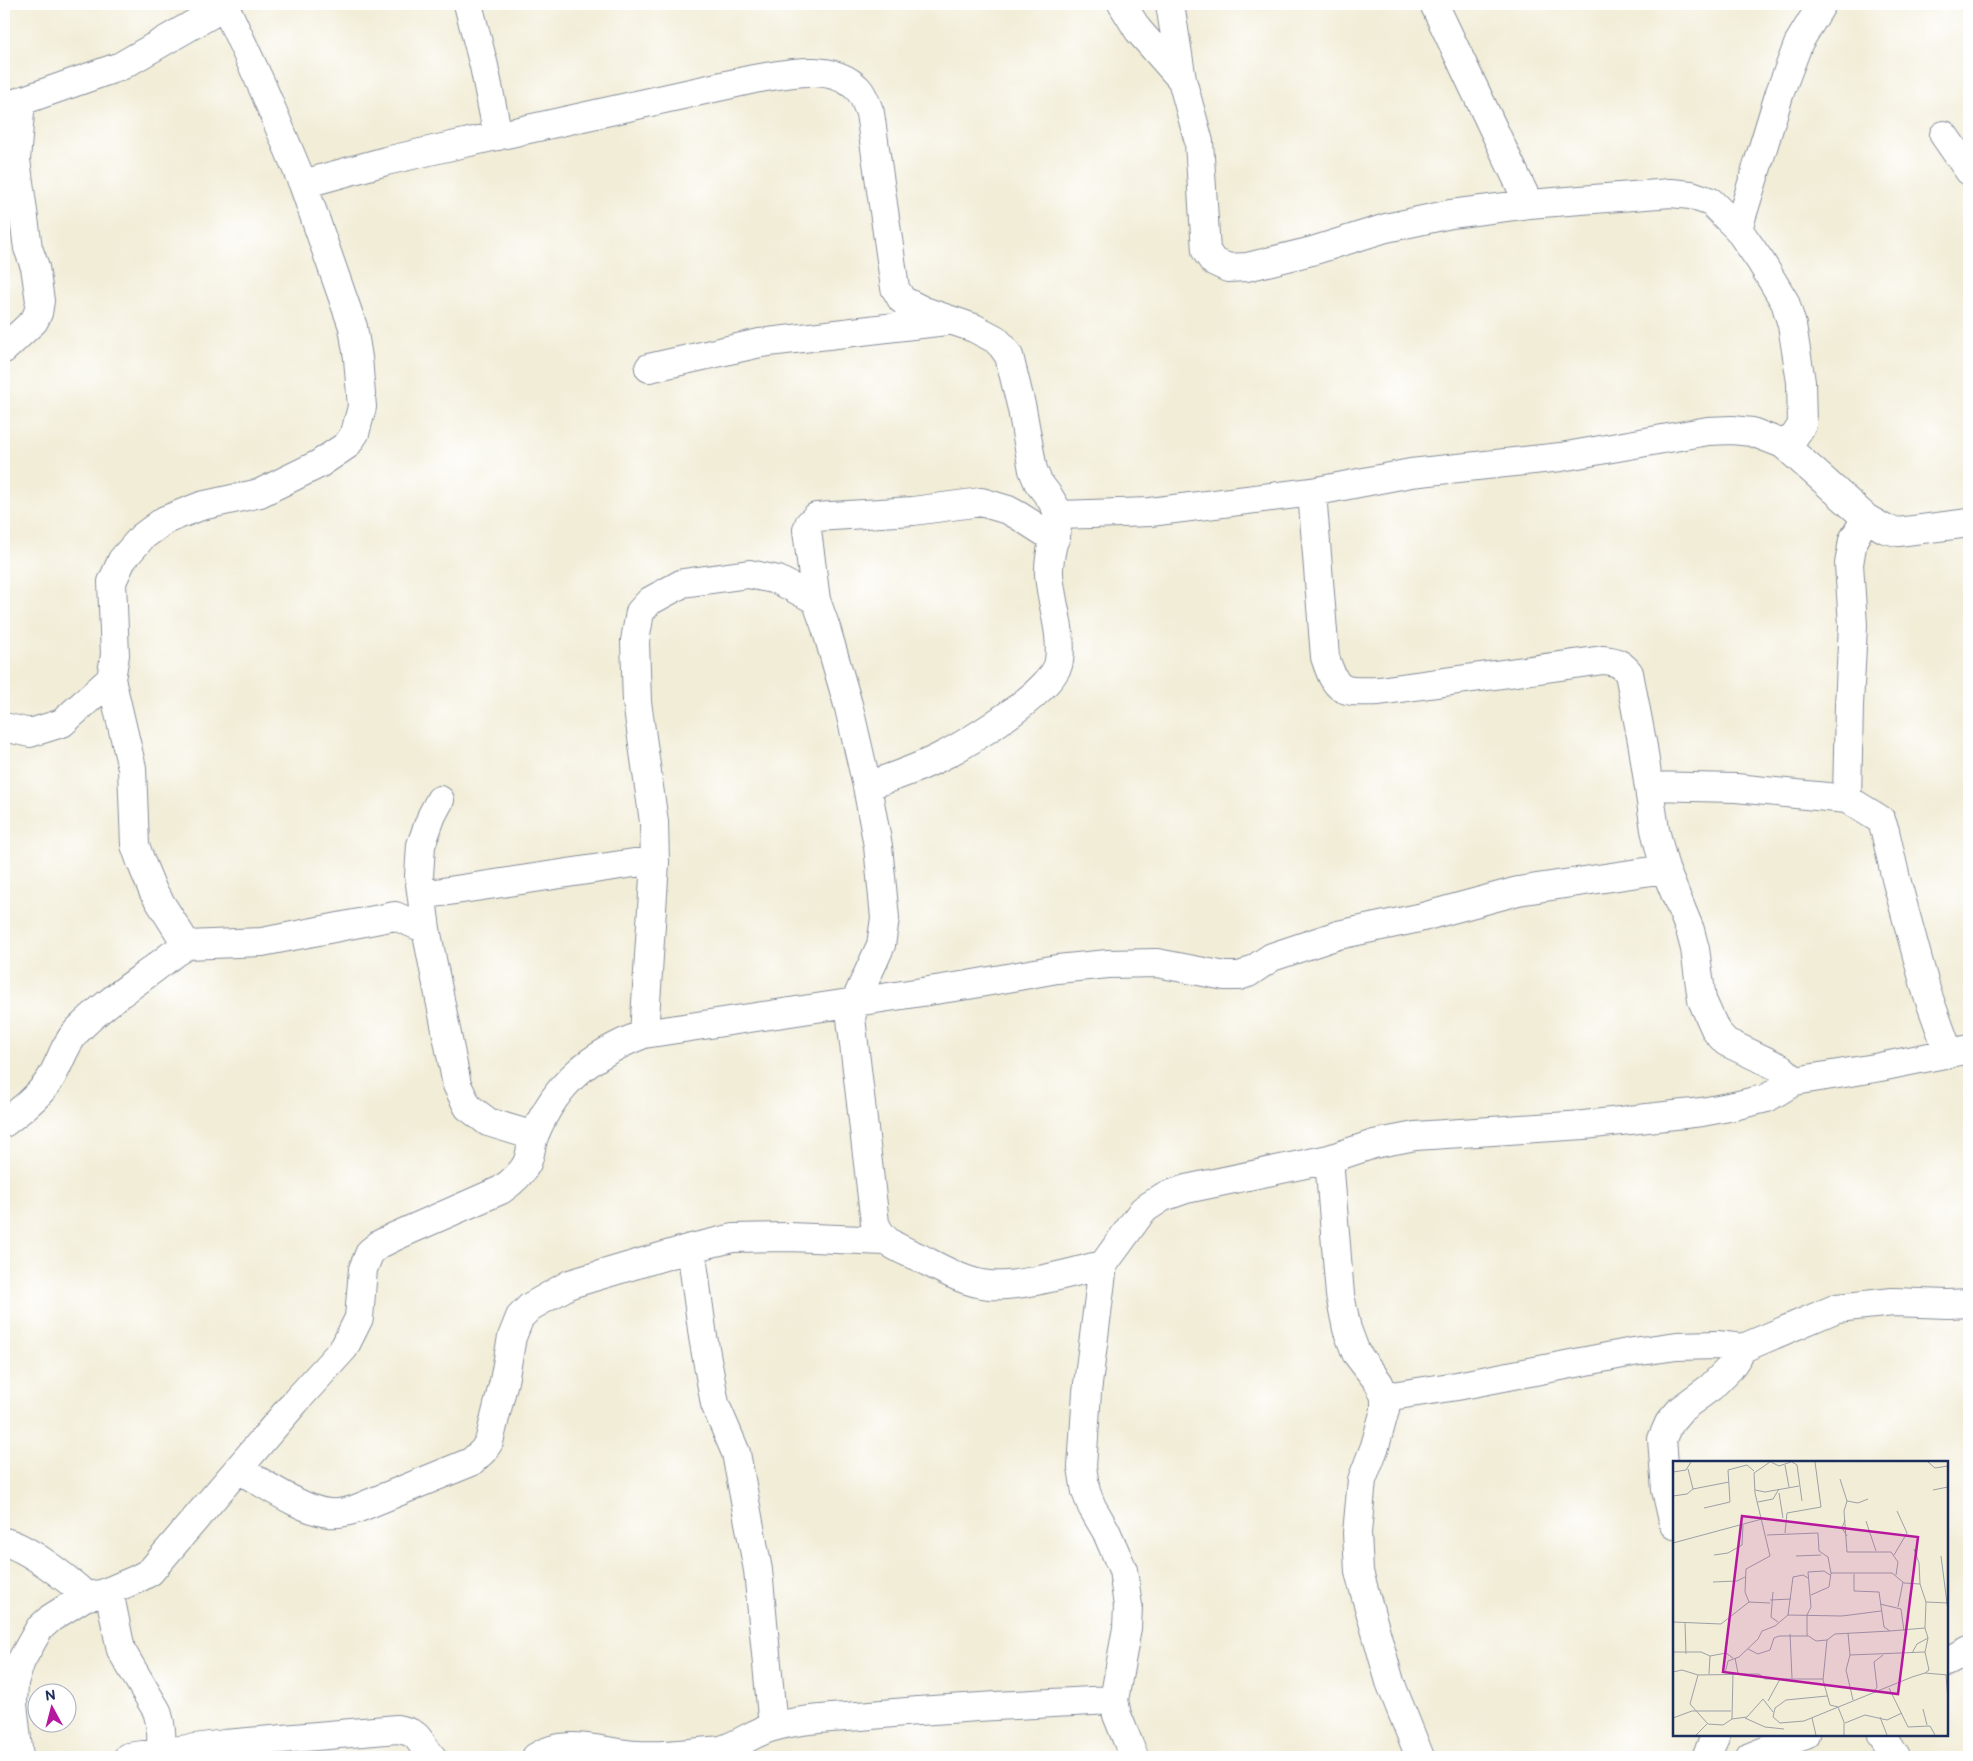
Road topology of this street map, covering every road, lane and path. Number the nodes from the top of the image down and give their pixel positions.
1 (468, 4) edge
2 (1122, 4) edge
3 (1170, 4) edge
4 (1434, 4) edge
5 (1822, 4) edge
6 (224, 5) edge
7 (1182, 80) junction
8 (12, 104) edge
9 (1944, 135) dead end
10 (498, 136) junction
11 (1969, 171) edge
12 (303, 184) junction
13 (1529, 204) junction
14 (1738, 230) junction
15 (953, 320) junction
16 (4, 349) edge
17 (649, 368) dead end
18 (1783, 444) junction
19 (1312, 492) junction
20 (1866, 518) junction
21 (1969, 523) edge
22 (1057, 527) junction
23 (816, 600) junction
24 (111, 680) junction
25 (4, 727) edge
26 (867, 786) junction
27 (1649, 786) junction
28 (1847, 799) junction
29 (440, 800) dead end
30 (655, 862) junction
31 (1665, 869) junction
32 (422, 895) junction
33 (426, 930) junction
34 (187, 946) junction
35 (855, 1002) junction
36 (644, 1034) junction
37 (1959, 1051) edge
38 (1795, 1081) junction
39 (4, 1123) edge
40 (534, 1136) junction
41 (1329, 1159) junction
42 (886, 1242) junction
43 (691, 1248) junction
44 (1102, 1264) junction
45 (1969, 1303) edge
46 (1742, 1348) junction
47 (1385, 1397) junction
48 (238, 1469) junction
49 (1673, 1520) edge
50 (4, 1542) edge
51 (98, 1593) junction
52 (1969, 1650) edge
53 (1948, 1661) edge
54 (1114, 1700) junction
55 (773, 1727) junction
56 (1716, 1736) edge
57 (1798, 1736) edge
58 (1883, 1736) edge
59 (1769, 1740) edge
60 (160, 1754) junction
61 (637, 1756) edge
62 (19, 1757) edge
63 (128, 1757) edge
64 (432, 1757) edge
65 (536, 1757) edge
66 (1134, 1757) edge
67 (1420, 1757) edge
68 (1706, 1757) edge
69 (1750, 1757) edge
70 (1896, 1757) edge

1 - 10 street
2 - 7 street
3 - 7 street
4 - 13 street
5 - 14 street
6 - 8 street
6 - 12 street
7 - 13 street
8 - 16 street
9 - 11 street
10 - 12 street
10 - 15 street
12 - 24 street
13 - 14 street
14 - 18 street
15 - 17 street
15 - 22 street
18 - 19 street
18 - 20 street
19 - 22 street
19 - 27 street
20 - 21 street
20 - 28 street
22 - 23 street
22 - 26 street
23 - 26 street
23 - 30 street
24 - 25 street
24 - 34 street
26 - 35 street
27 - 28 street
27 - 31 street
28 - 37 street
29 - 32 street
30 - 32 street
30 - 36 street
31 - 35 street
31 - 38 street
32 - 33 street
33 - 34 street
33 - 40 street
34 - 39 street
35 - 36 street
35 - 42 street
36 - 40 street
37 - 38 street
38 - 41 street
40 - 48 street
41 - 44 street
41 - 47 street
42 - 43 street
42 - 44 street
43 - 48 street
43 - 55 street
44 - 54 street
45 - 46 street
46 - 47 street
46 - 49 street
47 - 67 street
48 - 51 street
50 - 51 street
51 - 60 street
51 - 62 street
52 - 53 street
54 - 55 street
54 - 66 street
55 - 61 street
56 - 68 street
57 - 59 street
58 - 70 street
59 - 69 street
60 - 63 street
60 - 64 street
61 - 65 street

